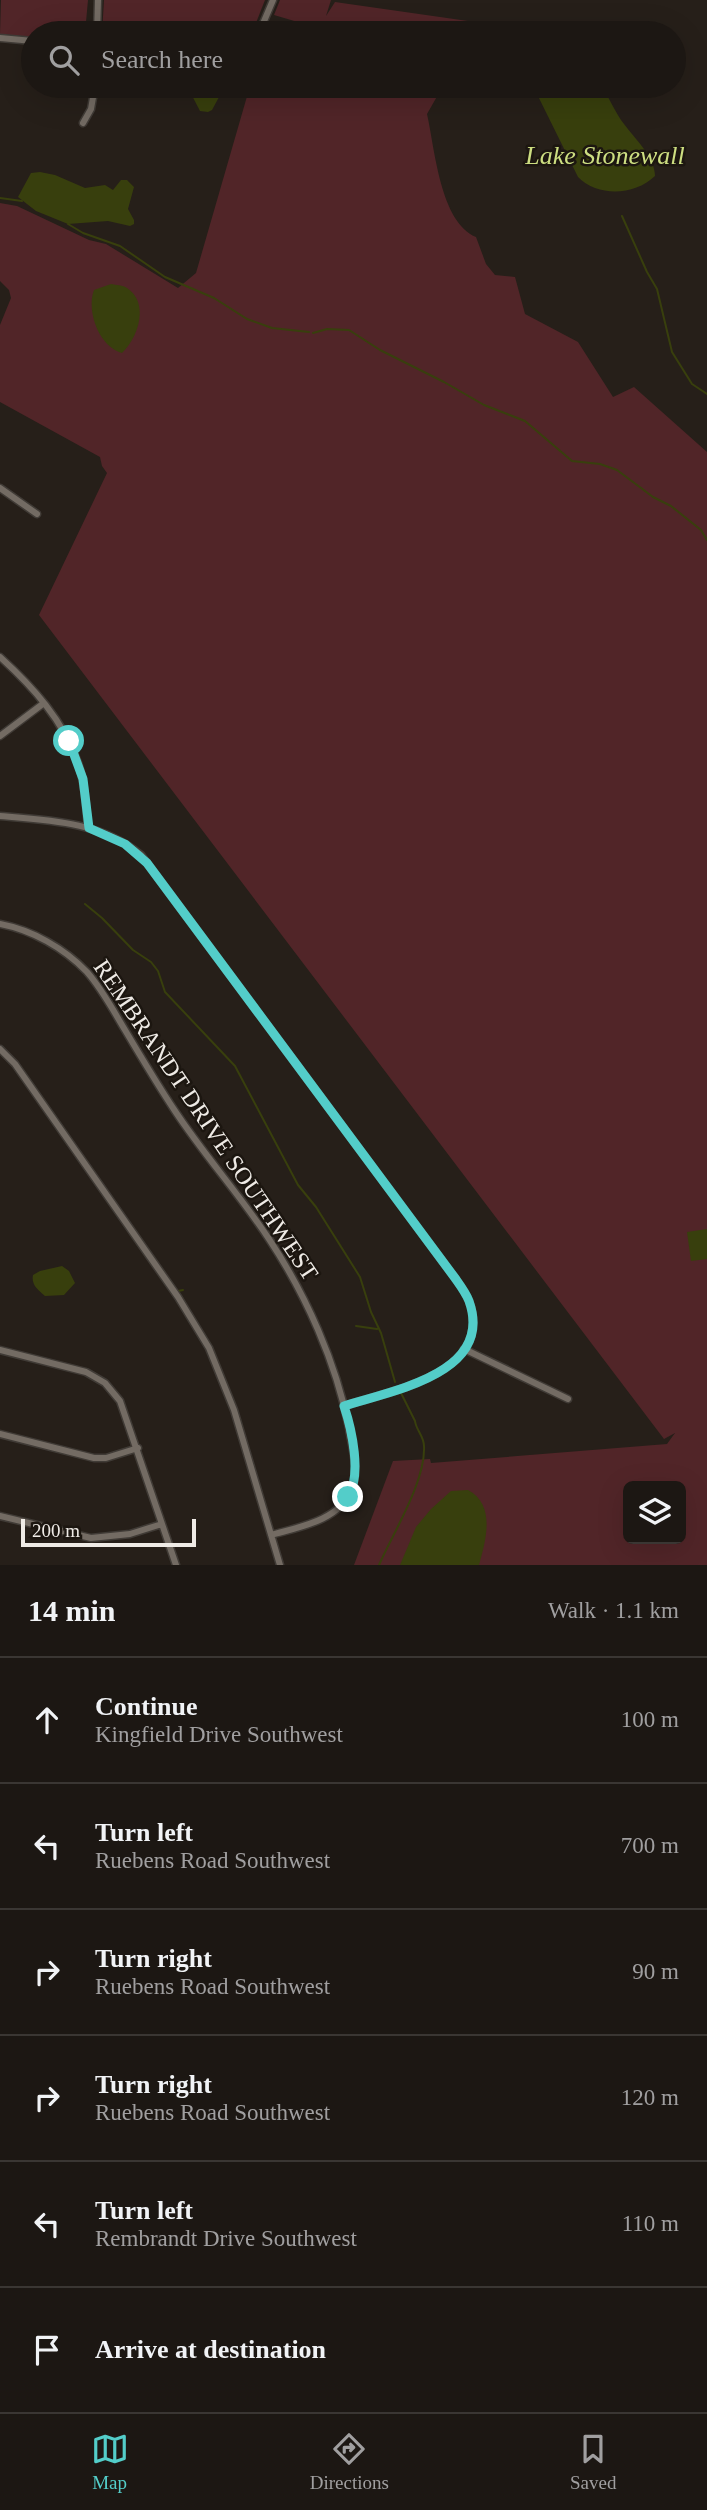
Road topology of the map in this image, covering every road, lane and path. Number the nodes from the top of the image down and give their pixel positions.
1 (98, 0) edge
2 (273, 0) edge
3 (97, 21) edge
4 (264, 21) edge
5 (0, 38) edge
6 (21, 40) edge
7 (93, 98) edge
8 (83, 124) dead end
9 (0, 488) edge
10 (37, 514) dead end
11 (0, 657) edge
12 (44, 703) junction
13 (0, 736) edge
14 (0, 816) edge
15 (89, 828) junction
16 (0, 924) edge
17 (0, 1049) edge
18 (464, 1349) junction
19 (0, 1350) edge
20 (568, 1399) dead end
21 (344, 1406) junction
22 (0, 1434) edge
23 (138, 1448) junction
24 (0, 1516) edge
25 (162, 1524) junction
26 (271, 1535) junction
27 (176, 1565) edge
28 (280, 1565) edge

1 - 3 street
2 - 4 street
5 - 6 street
7 - 8 street
9 - 10 street
11 - 12 street
12 - 13 street
12 - 15 street
14 - 15 street
15 - 18 street
16 - 21 street, REMBRANDT DRIVE SOUTHWEST
17 - 26 street
18 - 20 street
18 - 21 street
19 - 23 street
21 - 26 street, REMBRANDT DRIVE SOUTHWEST
22 - 23 street
23 - 25 street
24 - 25 street
25 - 27 street
26 - 28 street

